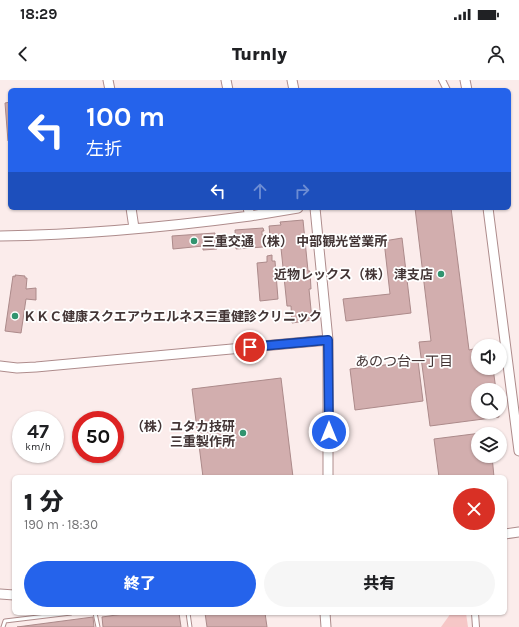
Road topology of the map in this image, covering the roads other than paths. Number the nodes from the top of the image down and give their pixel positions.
1 (130, 210) edge
2 (274, 210) edge
3 (315, 210) edge
4 (488, 210) edge
5 (249, 212) edge
6 (134, 228) junction
7 (0, 236) edge
8 (328, 340) junction
9 (0, 366) edge
10 (519, 451) edge
11 (328, 475) edge
12 (519, 532) edge
13 (507, 534) edge
14 (0, 594) edge
15 (12, 595) edge
16 (54, 615) edge
17 (95, 615) edge
18 (188, 615) edge
19 (325, 615) edge
20 (475, 615) edge
21 (3, 627) edge
22 (98, 627) edge
23 (190, 627) edge
24 (326, 627) edge
25 (476, 627) edge

1 - 6 street
2 - 5 street
3 - 8 street
4 - 10 street
5 - 6 street
6 - 7 street
8 - 9 street
8 - 11 street
12 - 13 street
14 - 15 street
16 - 21 lane
17 - 22 lane
18 - 23 lane
19 - 24 street
20 - 25 street

